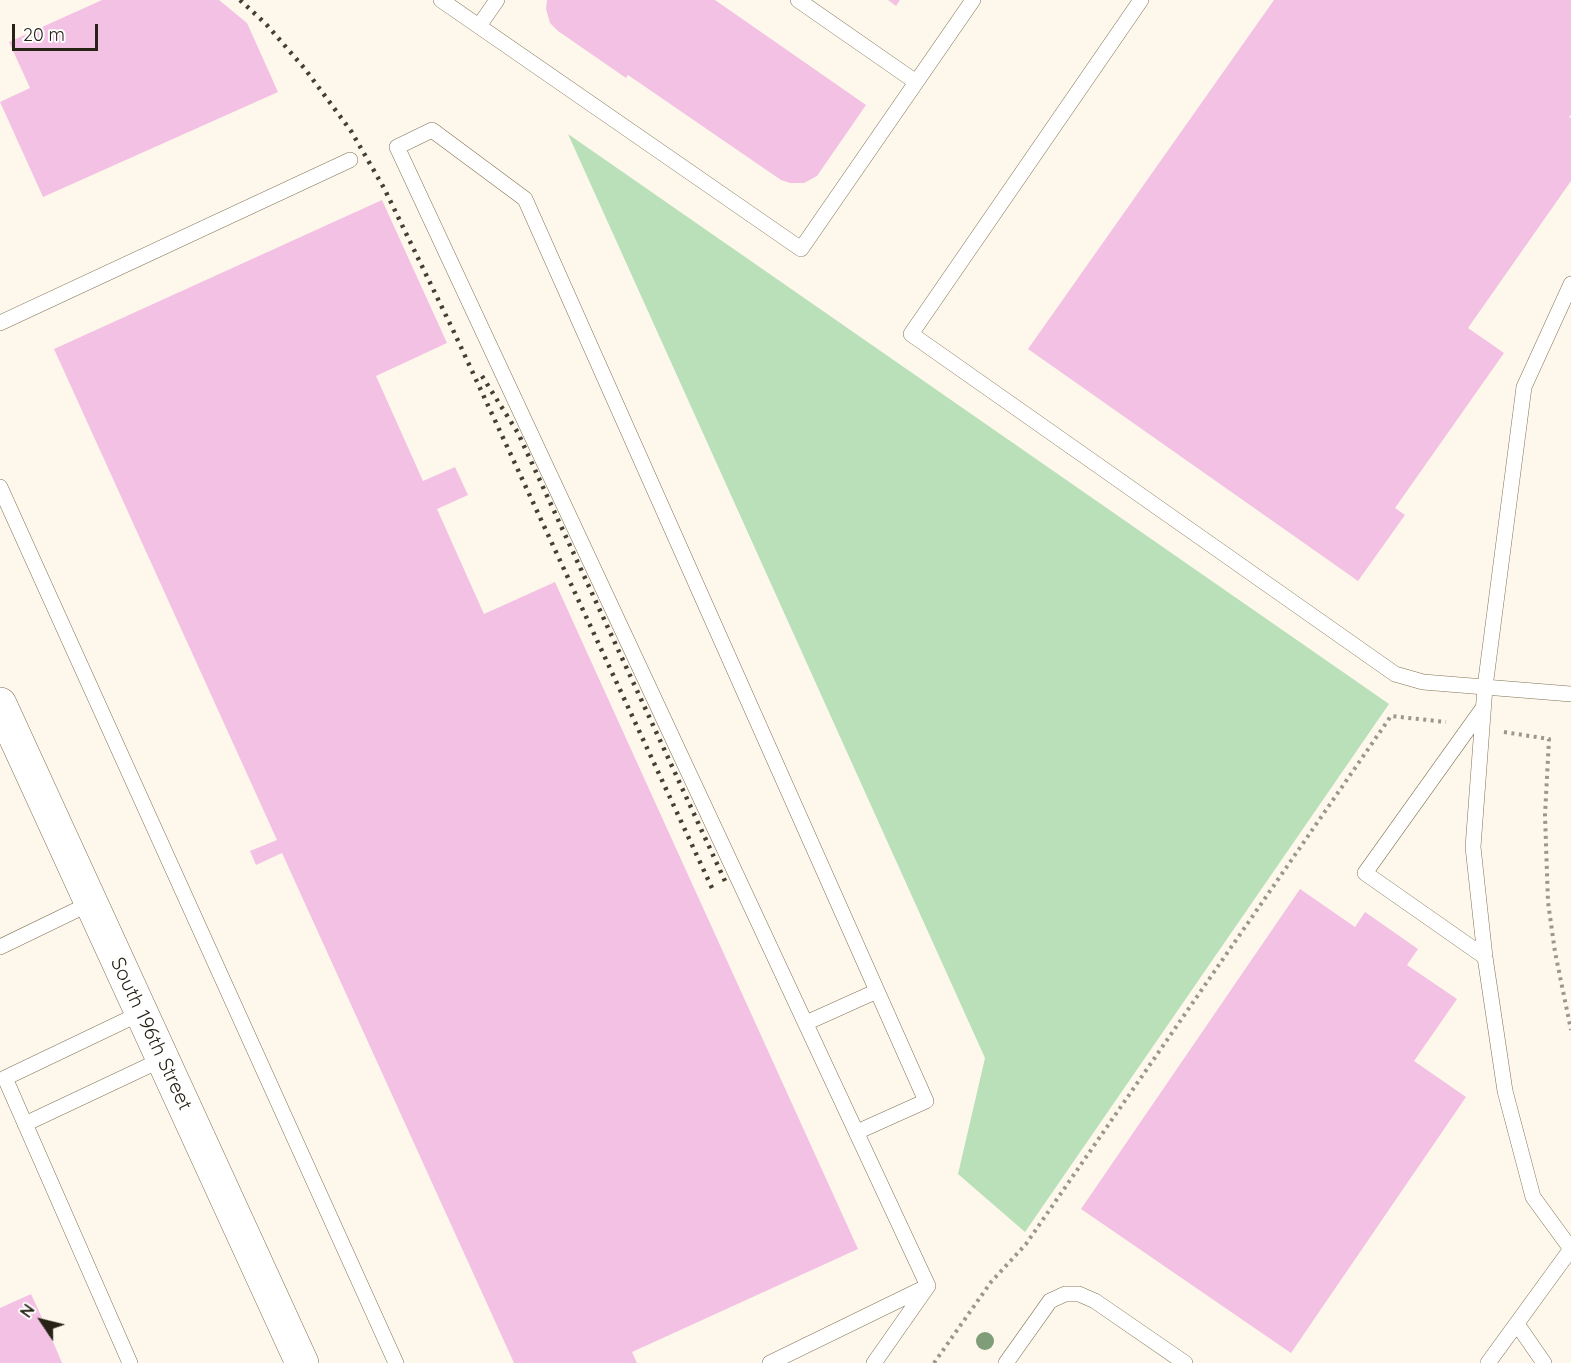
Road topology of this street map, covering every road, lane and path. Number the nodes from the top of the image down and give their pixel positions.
1 (441, 0) edge
2 (497, 0) edge
3 (798, 0) edge
4 (973, 0) edge
5 (1141, 0) edge
6 (479, 26) junction
7 (916, 82) junction
8 (350, 160) dead end
9 (1571, 284) edge
10 (0, 323) edge
11 (0, 487) edge
12 (1485, 687) junction
13 (1571, 694) edge
14 (0, 705) edge
15 (1476, 726) junction
16 (91, 903) junction
17 (1, 945) edge
18 (1485, 957) junction
19 (877, 991) junction
20 (141, 1013) junction
21 (806, 1023) junction
22 (1571, 1030) edge
23 (163, 1059) junction
24 (25, 1124) junction
25 (857, 1132) junction
26 (928, 1286) junction
27 (1517, 1324) junction
28 (288, 1333) junction
29 (130, 1363) edge
30 (276, 1363) edge
31 (302, 1363) edge
32 (396, 1363) edge
33 (770, 1363) edge
34 (874, 1363) edge
35 (934, 1363) edge
36 (1006, 1363) edge
37 (1185, 1363) edge
38 (1488, 1363) edge
39 (1544, 1363) edge

1 - 6 lane
2 - 6 lane
3 - 7 lane
4 - 7 lane
5 - 12 lane
6 - 7 lane
8 - 10 lane
9 - 12 lane
11 - 32 lane
12 - 13 lane
12 - 15 lane
14 - 16 main road, South 196th Street
15 - 18 lane
15 - 18 lane
15 - 22 path
15 - 35 path
16 - 17 lane
16 - 20 main road, South 196th Street
18 - 27 lane
19 - 21 lane
19 - 21 lane
19 - 25 lane
20 - 23 main road, South 196th Street
20 - 24 lane
21 - 25 lane
23 - 24 lane
23 - 28 main road, South 196th Street
24 - 29 lane
25 - 26 lane
26 - 33 lane
26 - 34 lane
27 - 38 lane
27 - 39 lane
28 - 30 main road
28 - 31 main road, South 196th Street
36 - 37 lane

